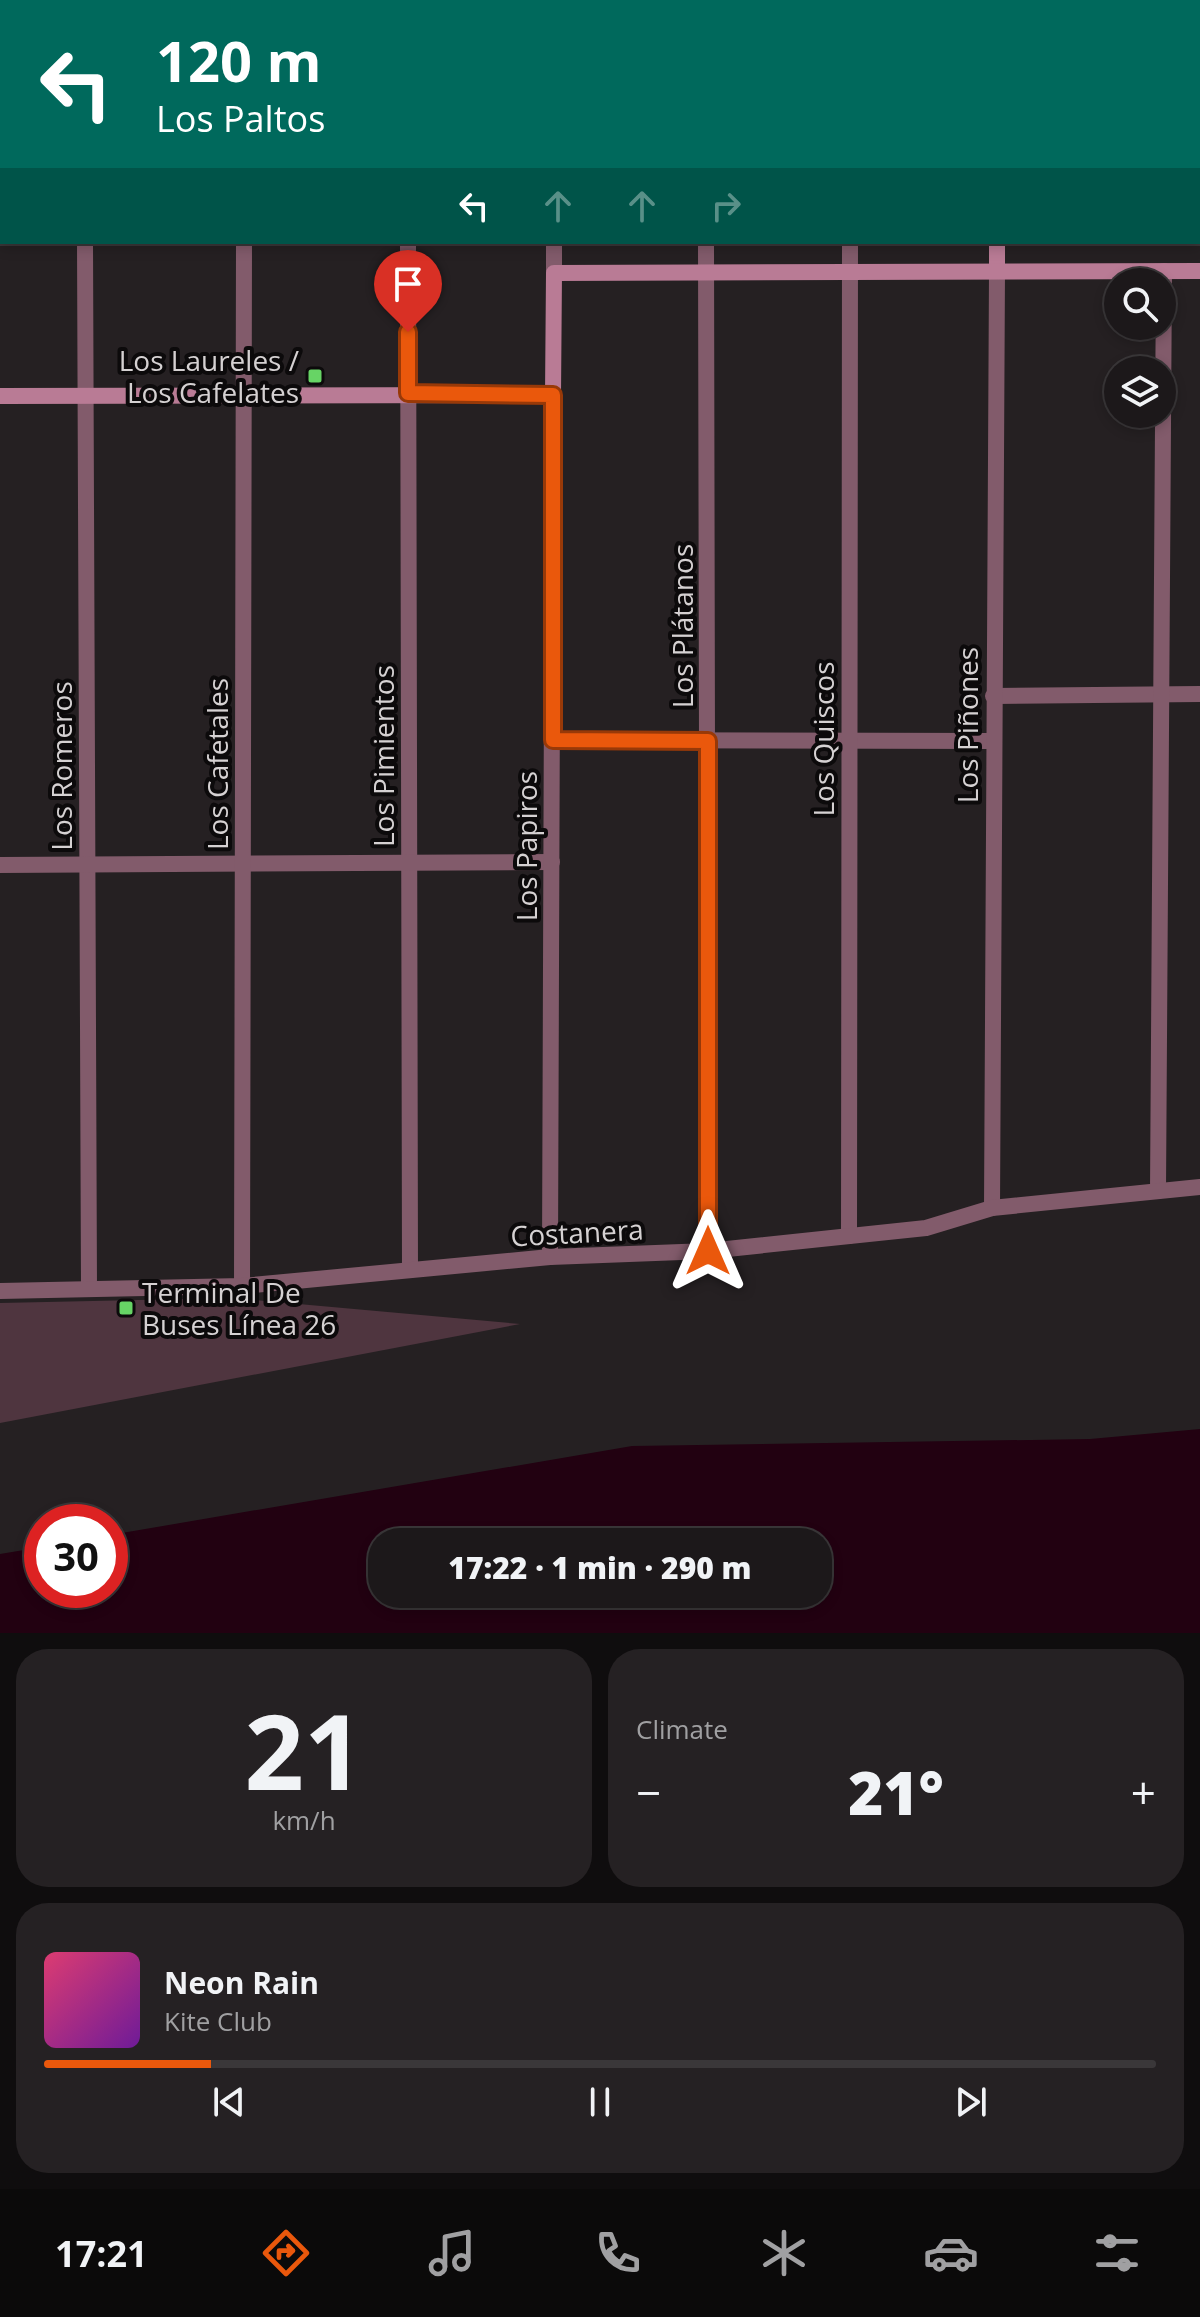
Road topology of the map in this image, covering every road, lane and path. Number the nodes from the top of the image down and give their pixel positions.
1 (85, 244) edge
2 (244, 244) edge
3 (408, 244) edge
4 (554, 244) edge
5 (706, 244) edge
6 (850, 244) edge
7 (997, 244) edge
8 (707, 271) junction
9 (850, 271) junction
10 (997, 271) junction
11 (1104, 271) edge
12 (1176, 271) edge
13 (1200, 271) edge
14 (554, 273) junction
15 (1164, 340) edge
16 (408, 393) junction
17 (244, 395) junction
18 (553, 395) junction
19 (0, 396) edge
20 (86, 396) junction
21 (1163, 694) junction
22 (1200, 694) edge
23 (993, 696) junction
24 (553, 740) junction
25 (708, 741) junction
26 (992, 741) junction
27 (849, 743) junction
28 (552, 862) junction
29 (409, 863) junction
30 (243, 864) junction
31 (0, 865) edge
32 (88, 865) junction
33 (1200, 1187) edge
34 (1158, 1191) junction
35 (992, 1208) junction
36 (849, 1236) junction
37 (708, 1251) junction
38 (550, 1257) junction
39 (410, 1270) junction
40 (242, 1286) junction
41 (89, 1289) junction
42 (0, 1291) edge

1 - 20 street, Los Romeros
2 - 17 street, Los Cafetales
3 - 16 street, Los Pimientos
4 - 14 street, Los Papiros
5 - 8 street, Los Plátanos
6 - 9 street, Los Quiscos
7 - 10 street, Los Piñones
8 - 9 street
8 - 14 street
8 - 25 street, Los Plátanos
9 - 10 street
9 - 27 street, Los Quiscos
10 - 11 street
10 - 23 street, Los Piñones
12 - 13 street
14 - 18 street, Los Papiros
15 - 21 street
16 - 17 street
16 - 18 street
16 - 29 street, Los Pimientos
17 - 20 street
17 - 30 street, Los Cafetales
18 - 24 street, Los Papiros
19 - 20 street
20 - 32 street, Los Romeros
21 - 22 street
21 - 23 street
21 - 34 street
23 - 26 street, Los Piñones
24 - 25 street
24 - 28 street, Los Papiros
25 - 27 street
25 - 37 street, Los Plátanos
26 - 27 street
26 - 35 street, Los Piñones
27 - 36 street, Los Quiscos
28 - 29 street
28 - 38 street, Los Papiros
29 - 30 street
29 - 39 street, Los Pimientos
30 - 32 street
30 - 40 street, Los Cafetales
31 - 32 street
32 - 41 street, Los Romeros
33 - 34 street, Costanera
34 - 35 street, Costanera
35 - 36 street, Costanera
36 - 37 street, Costanera
37 - 38 street, Costanera
38 - 39 street, Costanera
39 - 40 street, Costanera
40 - 41 street, Costanera
41 - 42 street, Costanera

